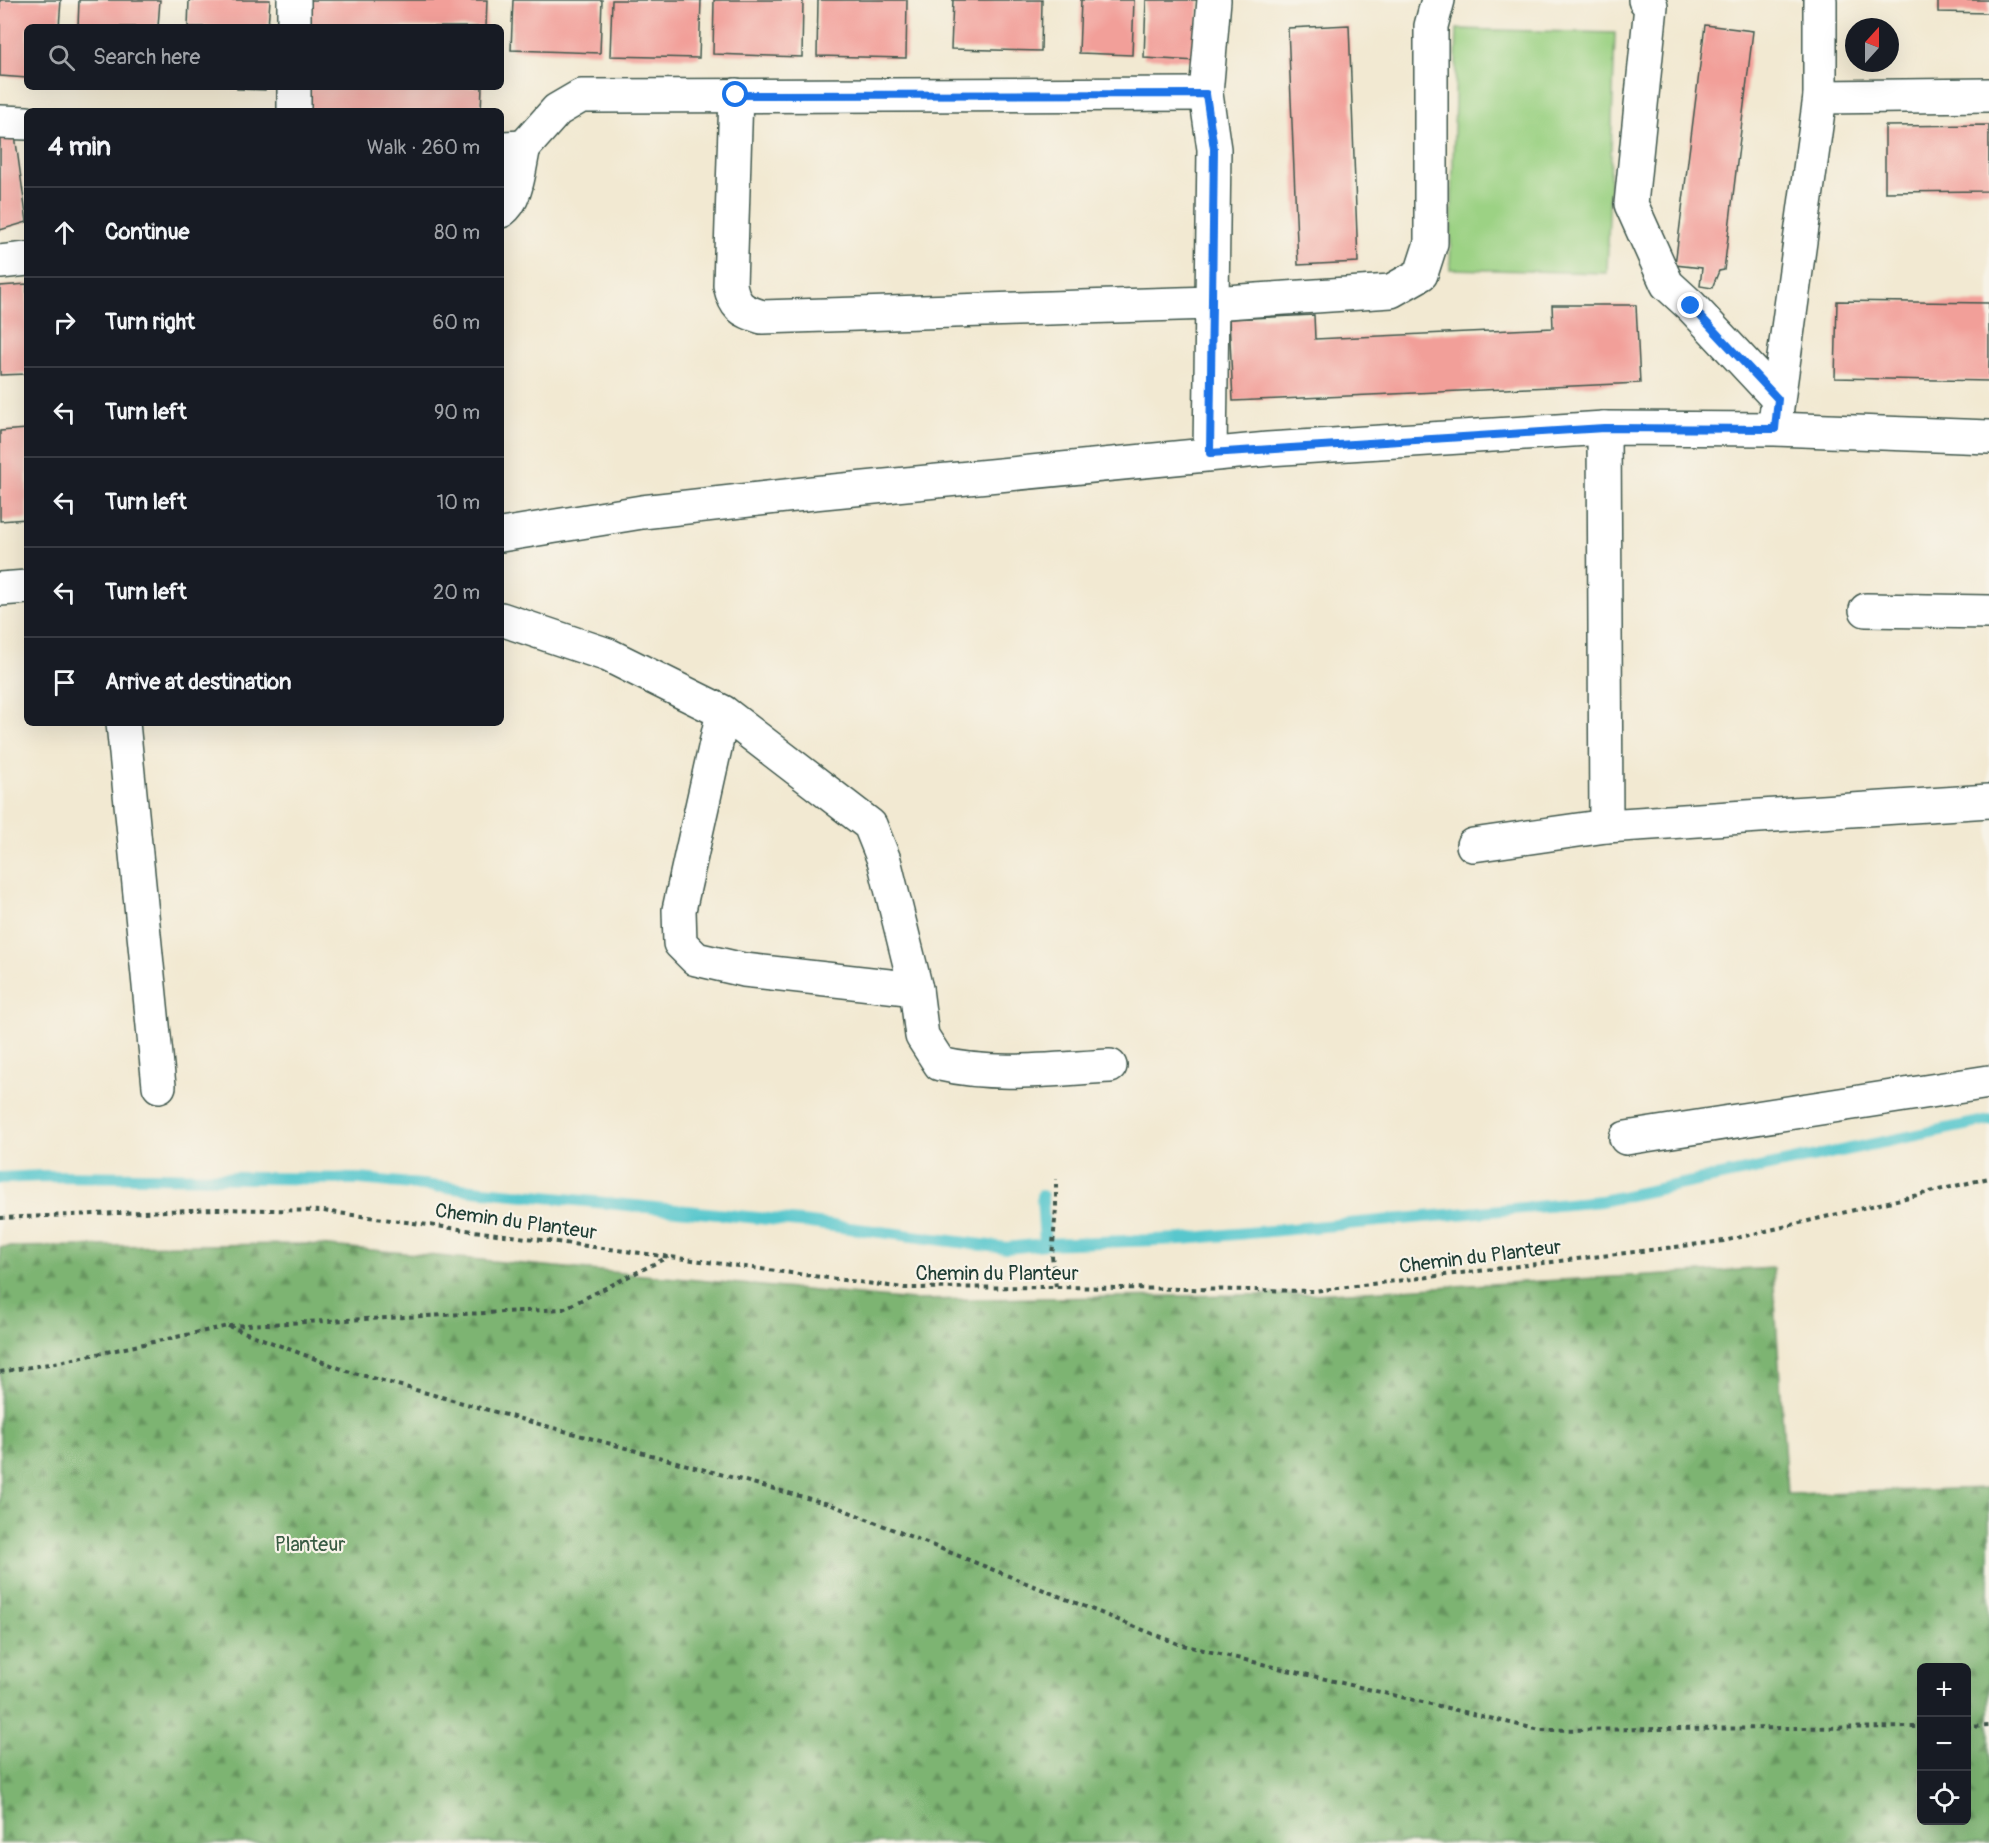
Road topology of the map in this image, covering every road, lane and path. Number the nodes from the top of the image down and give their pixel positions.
1 (294, 0) edge
2 (1214, 0) edge
3 (1438, 0) edge
4 (1645, 0) edge
5 (1820, 0) edge
6 (294, 24) edge
7 (294, 90) edge
8 (1206, 94) junction
9 (736, 95) junction
10 (1989, 95) edge
11 (1820, 98) junction
12 (294, 108) edge
13 (512, 148) edge
14 (504, 209) edge
15 (1211, 303) junction
16 (1776, 414) junction
17 (1604, 428) junction
18 (1989, 437) edge
19 (1210, 453) junction
20 (504, 535) edge
21 (24, 587) edge
22 (0, 589) edge
23 (1866, 610) dead end
24 (1989, 612) edge
25 (504, 620) edge
26 (723, 712) junction
27 (123, 726) edge
28 (1989, 801) edge
29 (1606, 826) junction
30 (1473, 845) dead end
31 (916, 989) junction
32 (1110, 1066) dead end
33 (1989, 1082) edge
34 (159, 1086) dead end
35 (1626, 1138) dead end
36 (1989, 1178) edge
37 (1056, 1179) dead end
38 (0, 1218) edge
39 (669, 1257) junction
40 (1056, 1287) junction
41 (228, 1326) junction
42 (0, 1372) edge
43 (1971, 1726) edge
44 (1989, 1726) edge
45 (1917, 1727) edge

1 - 6 street
2 - 8 street
3 - 15 street
4 - 16 street
5 - 11 street
7 - 12 street
8 - 9 street
8 - 15 street
9 - 13 street
9 - 15 street
10 - 11 street
11 - 16 street
13 - 14 street
15 - 19 street
16 - 17 street
16 - 18 street
17 - 19 street
17 - 29 street
19 - 20 street
21 - 22 street
23 - 24 street
25 - 26 street
26 - 31 street
26 - 31 street
27 - 34 street
28 - 29 street
29 - 30 street
31 - 32 street
33 - 35 street
36 - 40 path, Chemin du Planteur
37 - 40 path
38 - 39 path, Chemin du Planteur
39 - 40 path, Chemin du Planteur
39 - 41 path
41 - 42 path
41 - 45 path
43 - 44 path

